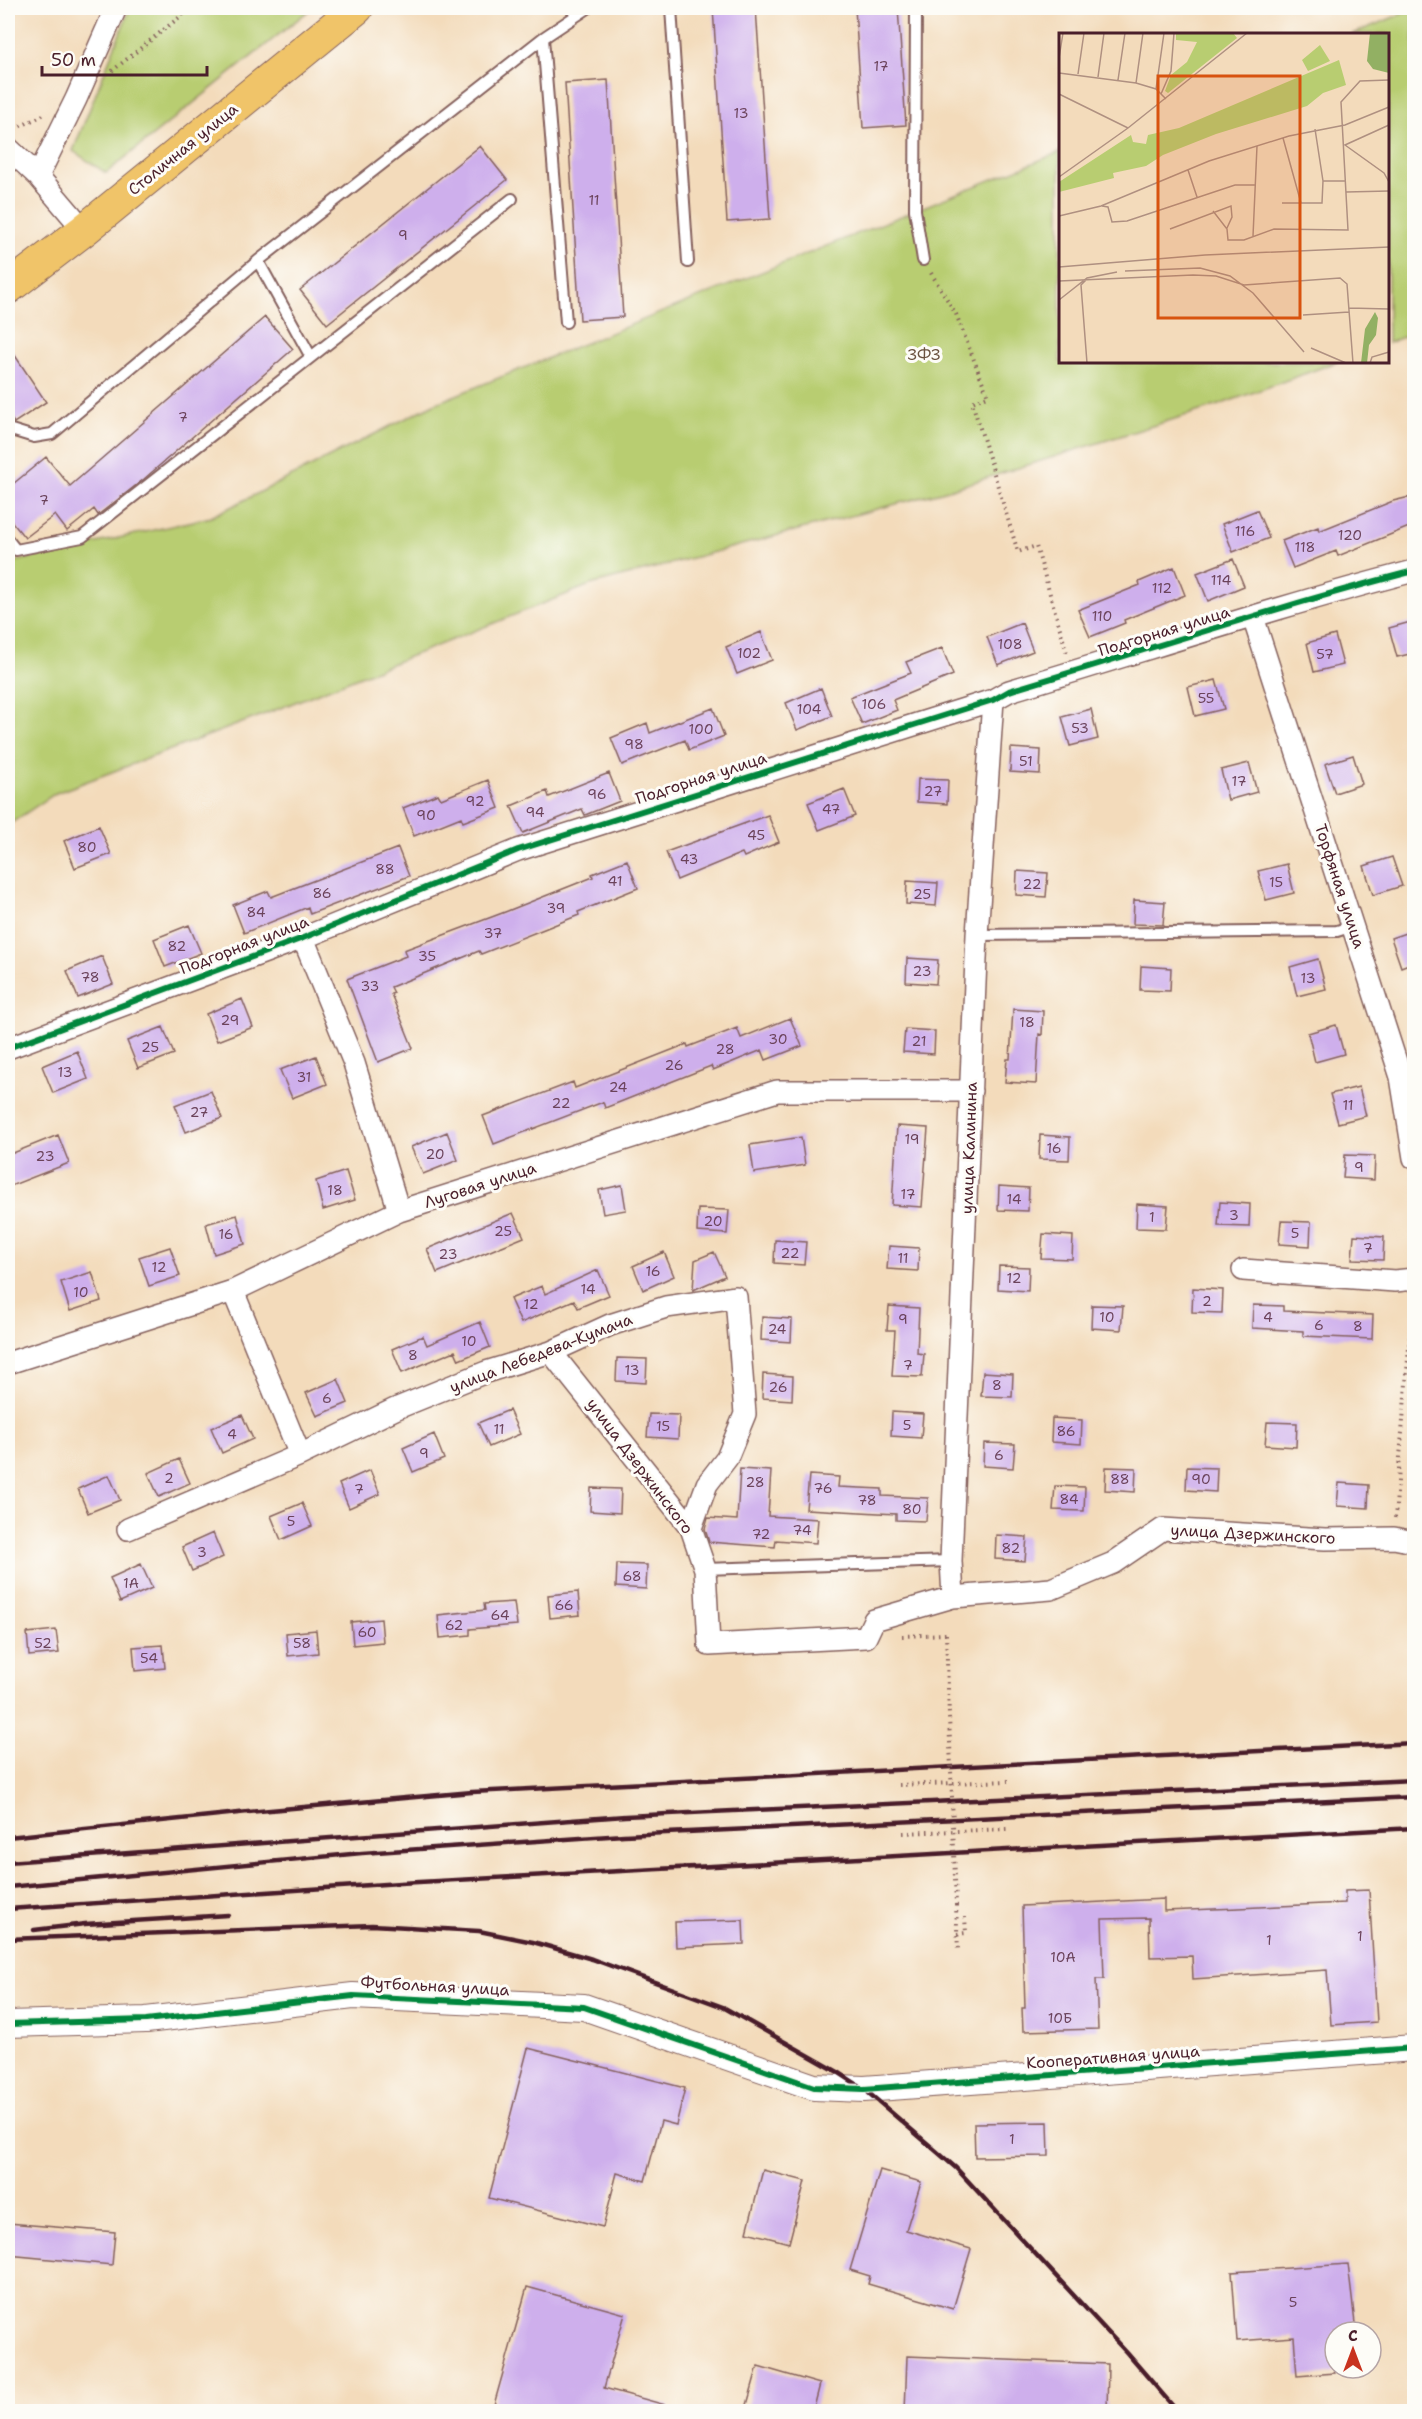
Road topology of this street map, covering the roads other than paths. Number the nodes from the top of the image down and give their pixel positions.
1 (116, 8) edge
2 (357, 8) edge
3 (588, 8) edge
4 (671, 8) edge
5 (916, 8) edge
6 (543, 38) junction
7 (8, 148) edge
8 (38, 176) junction
9 (512, 199) dead end
10 (84, 230) junction
11 (923, 260) road end
12 (258, 261) junction
13 (688, 262) dead end
14 (8, 288) edge
15 (566, 322) dead end
16 (311, 357) junction
17 (8, 429) edge
18 (8, 540) edge
19 (1414, 571) edge
20 (1253, 617) junction
21 (993, 700) junction
22 (1353, 926) junction
23 (978, 934) junction
24 (303, 938) junction
25 (8, 1048) edge
26 (971, 1091) junction
27 (1414, 1158) edge
28 (399, 1211) junction
29 (1244, 1270) dead end
30 (1414, 1288) edge
31 (233, 1291) junction
32 (551, 1352) junction
33 (8, 1363) edge
34 (300, 1455) junction
35 (691, 1528) junction
36 (128, 1529) dead end
37 (1414, 1542) edge
38 (951, 1561) junction
39 (705, 1569) junction
40 (953, 1597) junction
41 (8, 2024) edge
42 (1414, 2048) edge
43 (814, 2088) joint

1 - 8 street
2 - 10 main road, Столичная улица
3 - 6 lane
4 - 13 lane
5 - 11 lane
6 - 12 lane
6 - 15 lane
7 - 8 street
8 - 10 street
9 - 16 lane
10 - 14 main road, Столичная улица
12 - 16 lane
12 - 17 lane
16 - 18 lane
19 - 20 street, Подгорная улица
20 - 21 street, Подгорная улица
20 - 22 street, Торфяная улица
21 - 23 street, улица Калинина
21 - 24 street, Подгорная улица
22 - 23 lane
22 - 27 street, Торфяная улица
23 - 26 street, улица Калинина
24 - 25 street, Подгорная улица
24 - 28 street
26 - 28 street, Луговая улица
26 - 38 street, улица Калинина
28 - 31 street, Луговая улица
29 - 30 street
31 - 33 street, Луговая улица
31 - 34 street
32 - 34 street, улица Лебедева-Кумача
32 - 35 street, улица Дзержинского
32 - 35 street, улица Лебедева-Кумача
34 - 36 street, улица Лебедева-Кумача
35 - 39 street, улица Дзержинского
37 - 40 street, улица Дзержинского
38 - 39 lane
38 - 40 street, улица Калинина
39 - 40 street, улица Дзержинского
41 - 43 street, Футбольная улица
42 - 43 street, Кооперативная улица

